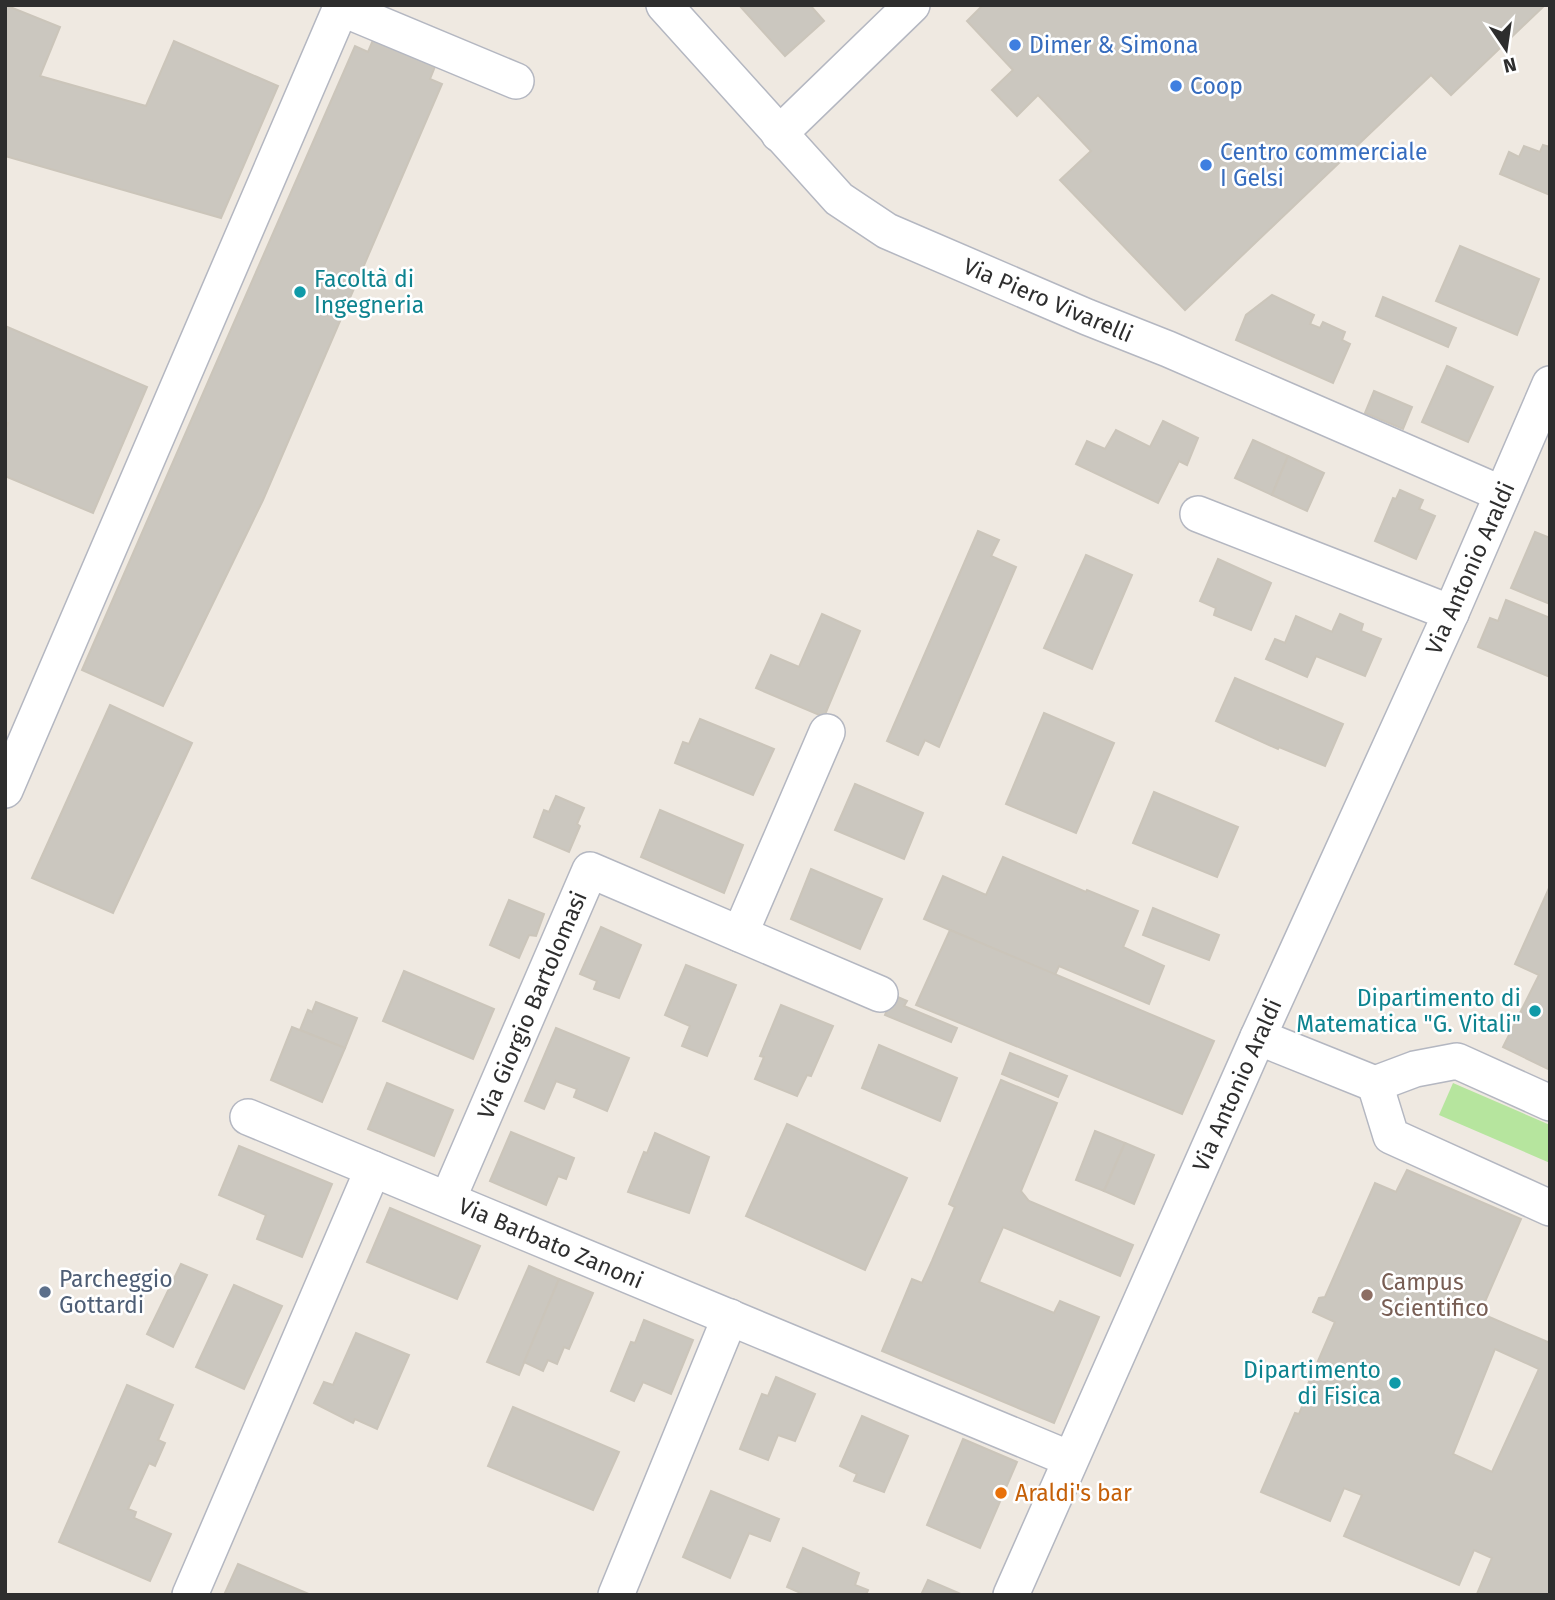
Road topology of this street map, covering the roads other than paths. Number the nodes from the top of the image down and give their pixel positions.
1 (664, 5) edge
2 (912, 5) edge
3 (341, 6) edge
4 (516, 80) dead end
5 (779, 134) junction
6 (1550, 384) edge
7 (1502, 495) junction
8 (1198, 514) dead end
9 (1451, 613) junction
10 (827, 732) dead end
11 (5, 790) edge
12 (740, 933) junction
13 (880, 994) dead end
14 (1258, 1037) junction
15 (1375, 1084) junction
16 (1550, 1103) edge
17 (248, 1117) dead end
18 (373, 1169) junction
19 (448, 1199) junction
20 (1550, 1208) edge
21 (730, 1317) junction
22 (1070, 1459) junction
23 (621, 1585) edge
24 (190, 1595) edge
25 (1011, 1595) edge

1 - 5 street, Via Piero Vivarelli
2 - 5 street
3 - 4 street
3 - 11 street
5 - 7 street, Via Piero Vivarelli
6 - 7 street, Via Antonio Araldi
7 - 9 street, Via Antonio Araldi
8 - 9 street
9 - 14 street, Via Antonio Araldi
10 - 12 street
12 - 13 street, Via Giorgio Bartolomasi
12 - 19 street, Via Giorgio Bartolomasi
14 - 15 street
14 - 22 street, Via Antonio Araldi
15 - 16 street
15 - 20 street
17 - 18 street, Via Barbato Zanoni
18 - 19 street, Via Barbato Zanoni
18 - 24 street
19 - 21 street, Via Barbato Zanoni
21 - 22 street, Via Barbato Zanoni
21 - 23 street
22 - 25 street, Via Antonio Araldi

